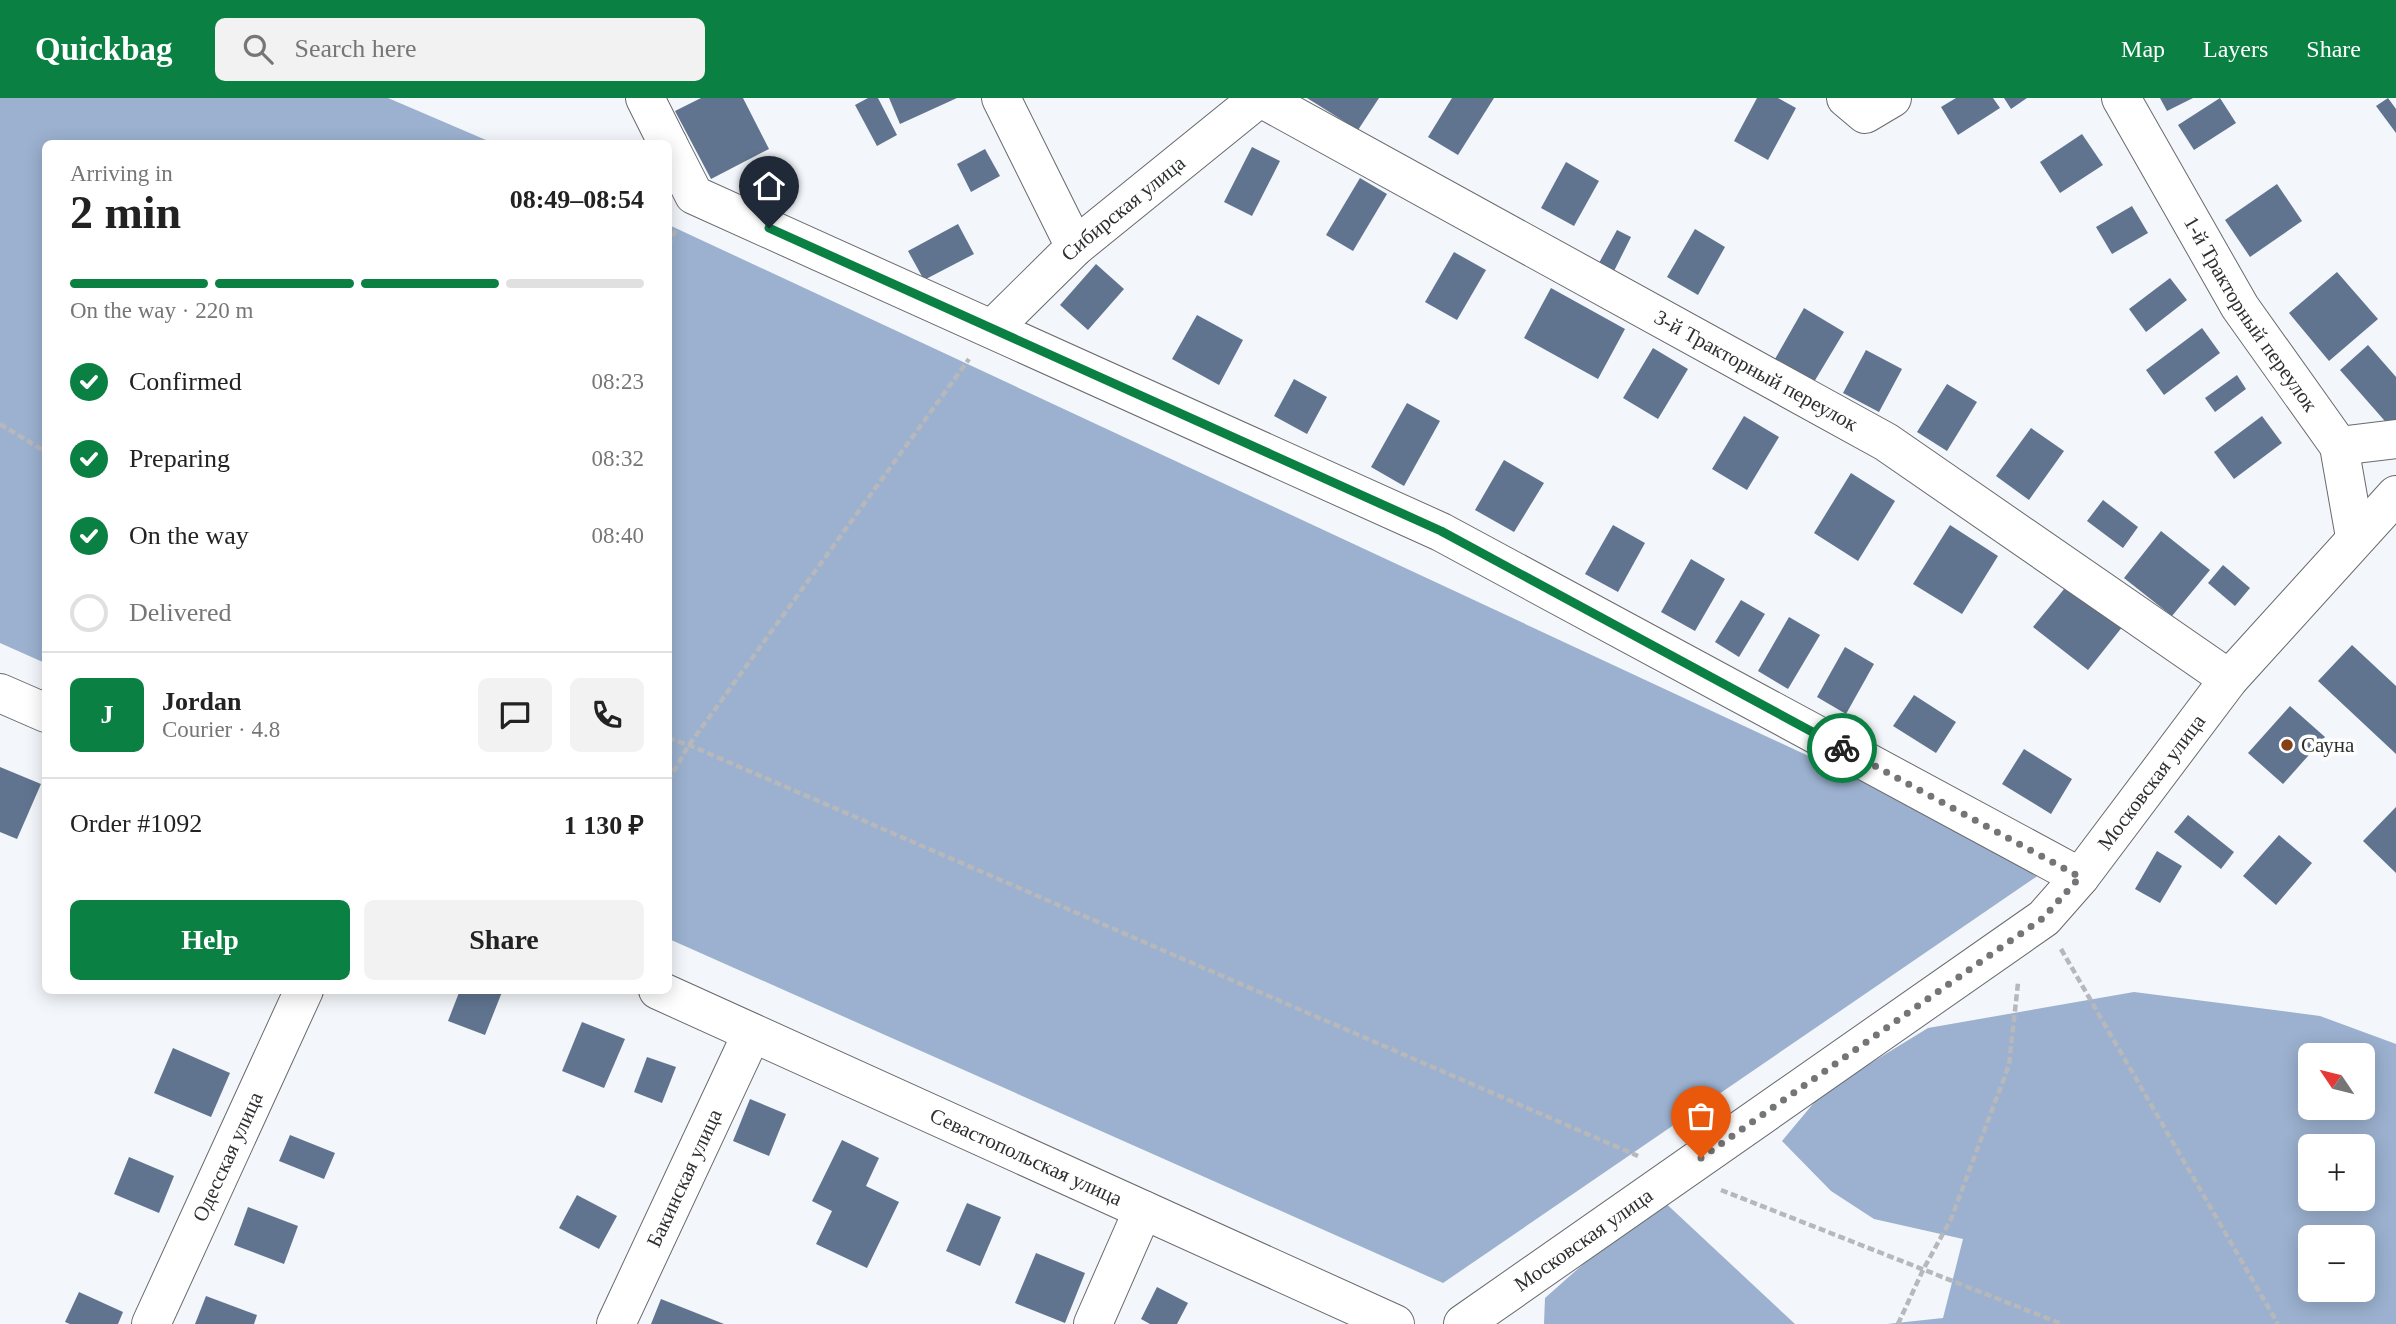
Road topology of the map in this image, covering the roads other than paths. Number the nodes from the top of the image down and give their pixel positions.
1 (645, 98) edge
2 (1001, 98) edge
3 (1260, 98) edge
4 (1846, 98) edge
5 (1892, 98) edge
6 (2121, 98) edge
7 (666, 140) edge
8 (672, 152) edge
9 (1075, 247) junction
10 (993, 328) junction
11 (2396, 439) edge
12 (2339, 446) junction
13 (2396, 495) edge
14 (2355, 537) junction
15 (2229, 678) junction
16 (3, 701) edge
17 (42, 712) edge
18 (2080, 877) junction
19 (302, 994) edge
20 (667, 994) edge
21 (752, 1033) junction
22 (1143, 1210) junction
23 (151, 1324) edge
24 (616, 1324) edge
25 (1093, 1324) edge
26 (1395, 1324) edge
27 (1462, 1324) edge

1 - 7 street
2 - 9 street
3 - 9 street, Сибирская улица
3 - 15 street, 3-й Тракторный переулок
4 - 5 street
6 - 12 street, 1-й Тракторный переулок
8 - 10 street
9 - 10 street, Сибирская улица
10 - 18 street
11 - 12 street
12 - 14 street, 1-й Тракторный переулок
13 - 14 street, Московская улица
14 - 15 street, Московская улица
15 - 18 street, Московская улица
16 - 17 street
18 - 27 street, Московская улица
19 - 23 street, Одесская улица
20 - 21 street, Севастопольская улица
21 - 22 street, Севастопольская улица
21 - 24 street, Бакинская улица
22 - 25 street
22 - 26 street, Севастопольская улица

